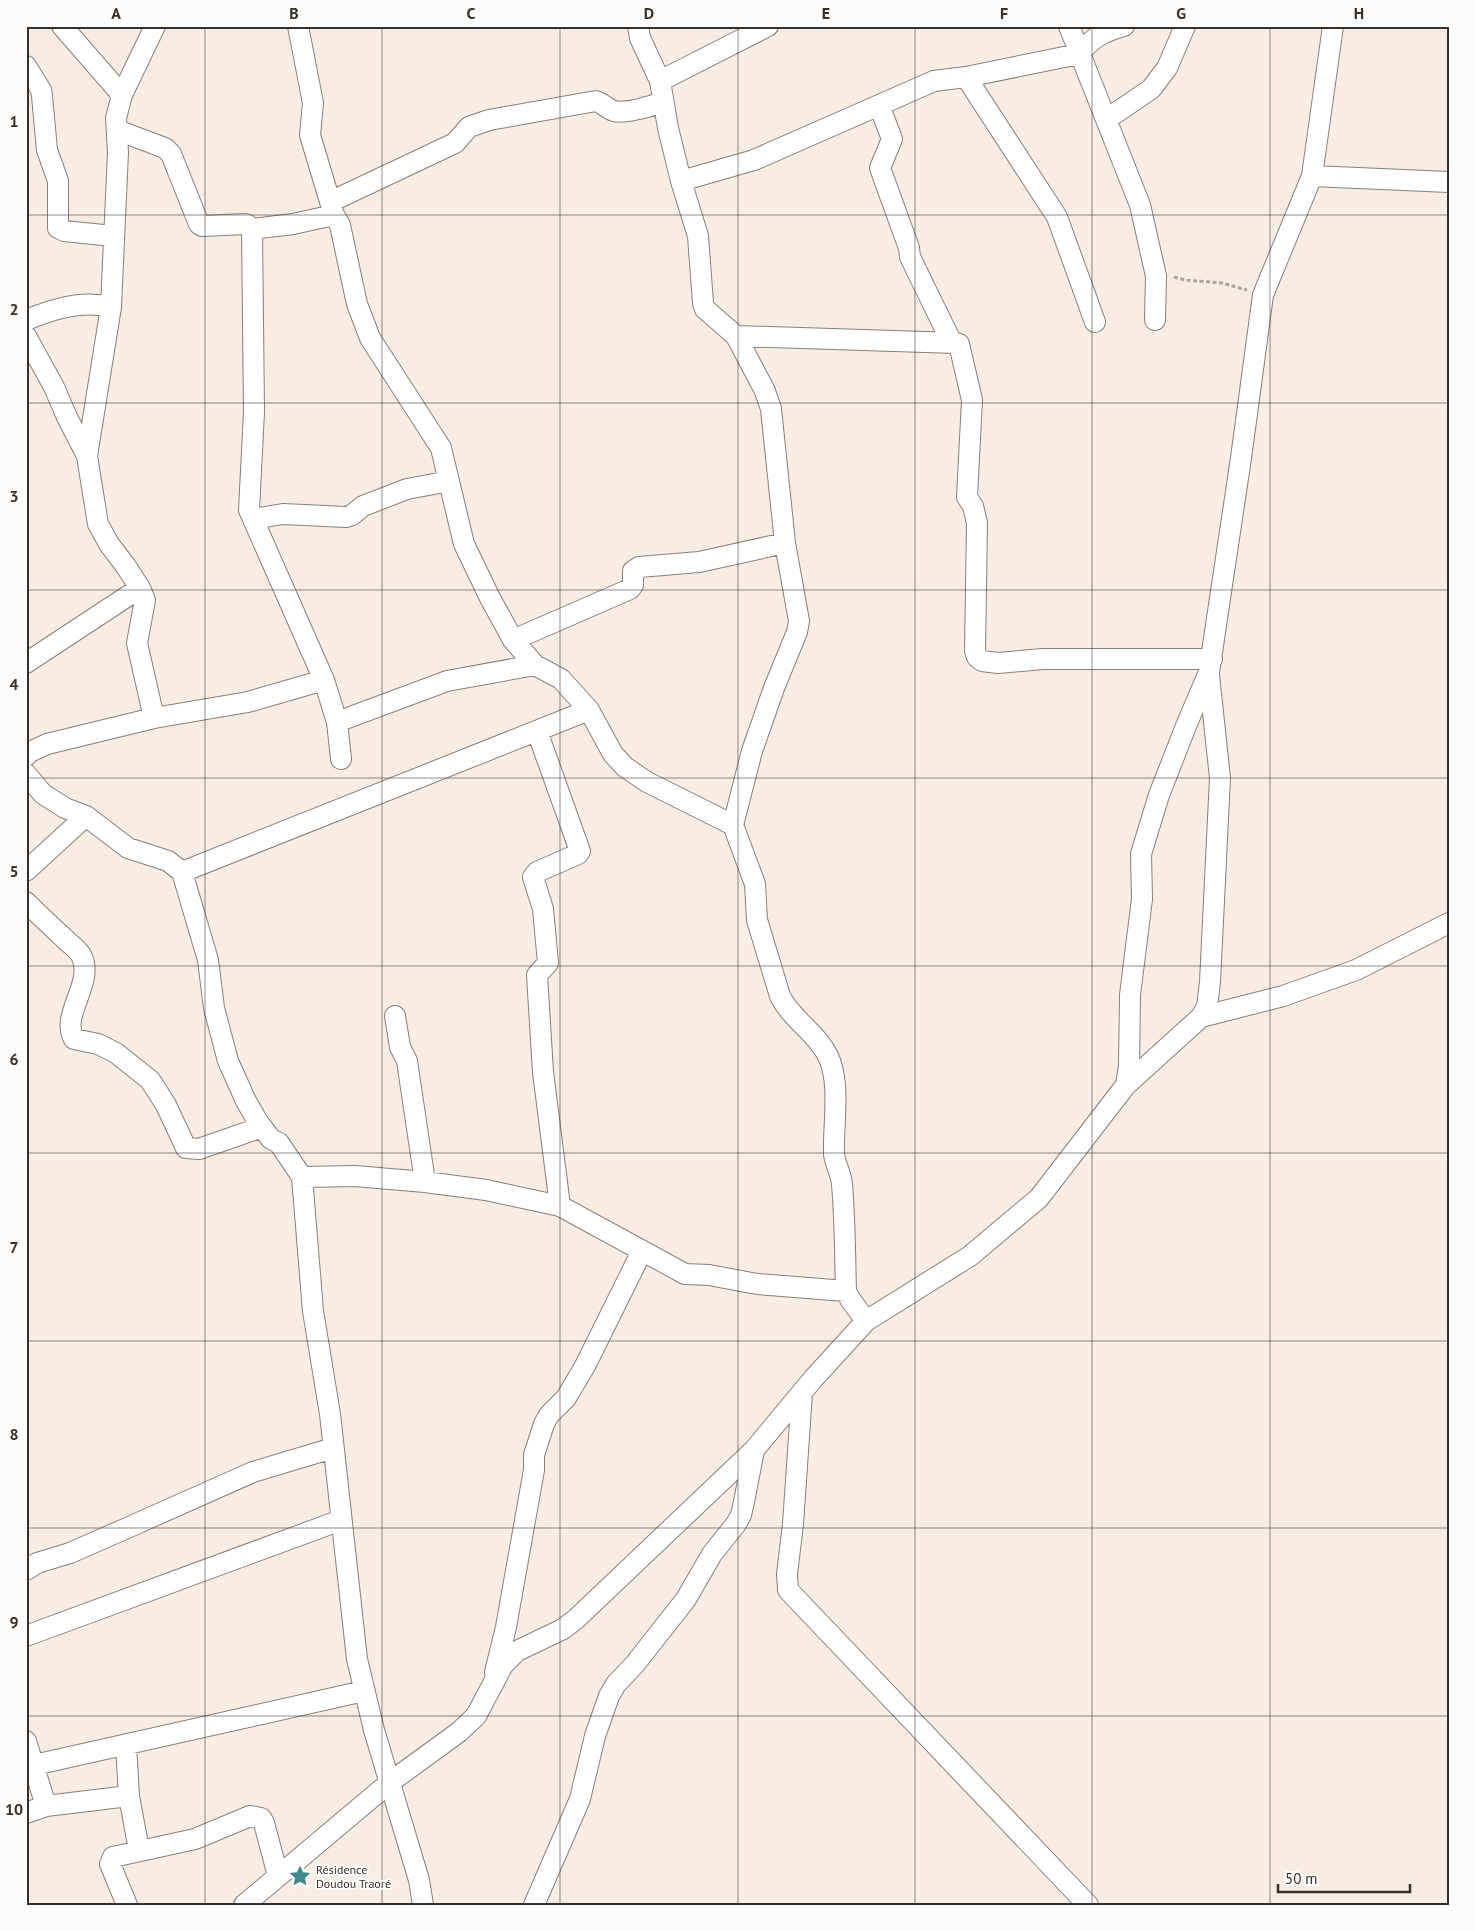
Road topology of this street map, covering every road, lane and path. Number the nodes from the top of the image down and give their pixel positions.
1 (62, 26) edge
2 (155, 26) edge
3 (298, 26) edge
4 (638, 26) edge
5 (768, 26) edge
6 (1069, 26) edge
7 (1124, 26) edge
8 (1185, 26) edge
9 (1333, 26) edge
10 (1079, 54) junction
11 (29, 76) edge
12 (966, 76) junction
13 (660, 81) junction
14 (122, 95) junction
15 (663, 102) junction
16 (879, 105) junction
17 (1107, 119) junction
18 (117, 130) junction
19 (1312, 176) junction
20 (681, 181) junction
21 (1449, 182) edge
22 (332, 209) junction
23 (252, 228) junction
24 (113, 236) junction
25 (1155, 270) junction
26 (1263, 295) junction
27 (111, 307) junction
28 (26, 320) edge
29 (1155, 320) dead end
30 (1095, 322) dead end
31 (26, 336) edge
32 (736, 336) junction
33 (952, 342) junction
34 (87, 456) junction
35 (448, 479) junction
36 (253, 519) junction
37 (785, 543) junction
38 (140, 588) junction
39 (513, 640) junction
40 (26, 663) edge
41 (536, 664) junction
42 (1211, 666) junction
43 (324, 680) junction
44 (589, 710) junction
45 (154, 718) junction
46 (337, 722) junction
47 (537, 731) junction
48 (26, 756) edge
49 (341, 759) dead end
50 (26, 774) edge
51 (86, 816) junction
52 (734, 825) junction
53 (26, 871) edge
54 (182, 872) junction
55 (26, 902) edge
56 (1449, 923) edge
57 (394, 1016) dead end
58 (1201, 1017) junction
59 (1126, 1085) junction
60 (262, 1127) junction
61 (302, 1178) junction
62 (425, 1182) junction
63 (560, 1206) junction
64 (642, 1251) junction
65 (846, 1291) junction
66 (866, 1322) junction
67 (802, 1393) junction
68 (333, 1448) junction
69 (754, 1450) junction
70 (341, 1520) junction
71 (26, 1570) edge
72 (26, 1636) edge
73 (491, 1689) junction
74 (364, 1691) junction
75 (26, 1741) edge
76 (126, 1745) junction
77 (34, 1765) junction
78 (389, 1783) junction
79 (129, 1796) junction
80 (46, 1806) junction
81 (26, 1813) edge
82 (139, 1850) junction
83 (278, 1876) junction
84 (128, 1905) edge
85 (244, 1905) edge
86 (423, 1905) edge
87 (534, 1905) edge
88 (1088, 1905) edge

1 - 14 street
2 - 14 street
3 - 22 street
4 - 13 street
5 - 13 street
6 - 10 street
7 - 10 street
8 - 17 street
9 - 19 street
10 - 12 street
10 - 17 street
11 - 24 street
12 - 16 street
12 - 30 street
13 - 15 street
14 - 18 street
15 - 20 street
15 - 22 street
16 - 20 street
16 - 33 street
17 - 25 street
18 - 23 street
18 - 24 street
19 - 21 street
19 - 26 street
20 - 32 street
22 - 23 street
22 - 35 street
23 - 36 street
24 - 27 street
25 - 26 path
25 - 29 street
26 - 42 street
27 - 28 street
27 - 34 street
31 - 34 street
32 - 33 street
32 - 37 street
33 - 42 street
34 - 38 street
35 - 36 street
35 - 39 street
36 - 43 street
37 - 39 street
37 - 52 street
38 - 40 street
38 - 45 street
39 - 41 street
41 - 44 street
41 - 46 street
42 - 58 street
42 - 59 street
43 - 45 street
43 - 46 street
44 - 47 street
44 - 52 street
45 - 48 street
46 - 49 street
47 - 54 street
47 - 63 street
50 - 51 street
51 - 53 street
51 - 54 street
52 - 65 street
54 - 60 street
55 - 60 street
56 - 58 street
57 - 62 street
58 - 59 street
59 - 66 street
60 - 61 street
61 - 62 street
61 - 68 street
62 - 63 street
63 - 64 street
64 - 65 street
64 - 73 street
65 - 66 street
66 - 67 street
67 - 69 street
67 - 88 street
68 - 70 street
68 - 71 street
69 - 73 street
69 - 87 street
70 - 72 street
70 - 74 street
73 - 78 street
74 - 76 street
74 - 78 street
75 - 77 street
76 - 77 street
76 - 79 street
77 - 80 street
78 - 83 street
78 - 86 street
79 - 80 street
79 - 82 street
80 - 81 street
82 - 83 street
82 - 84 street
83 - 85 street

